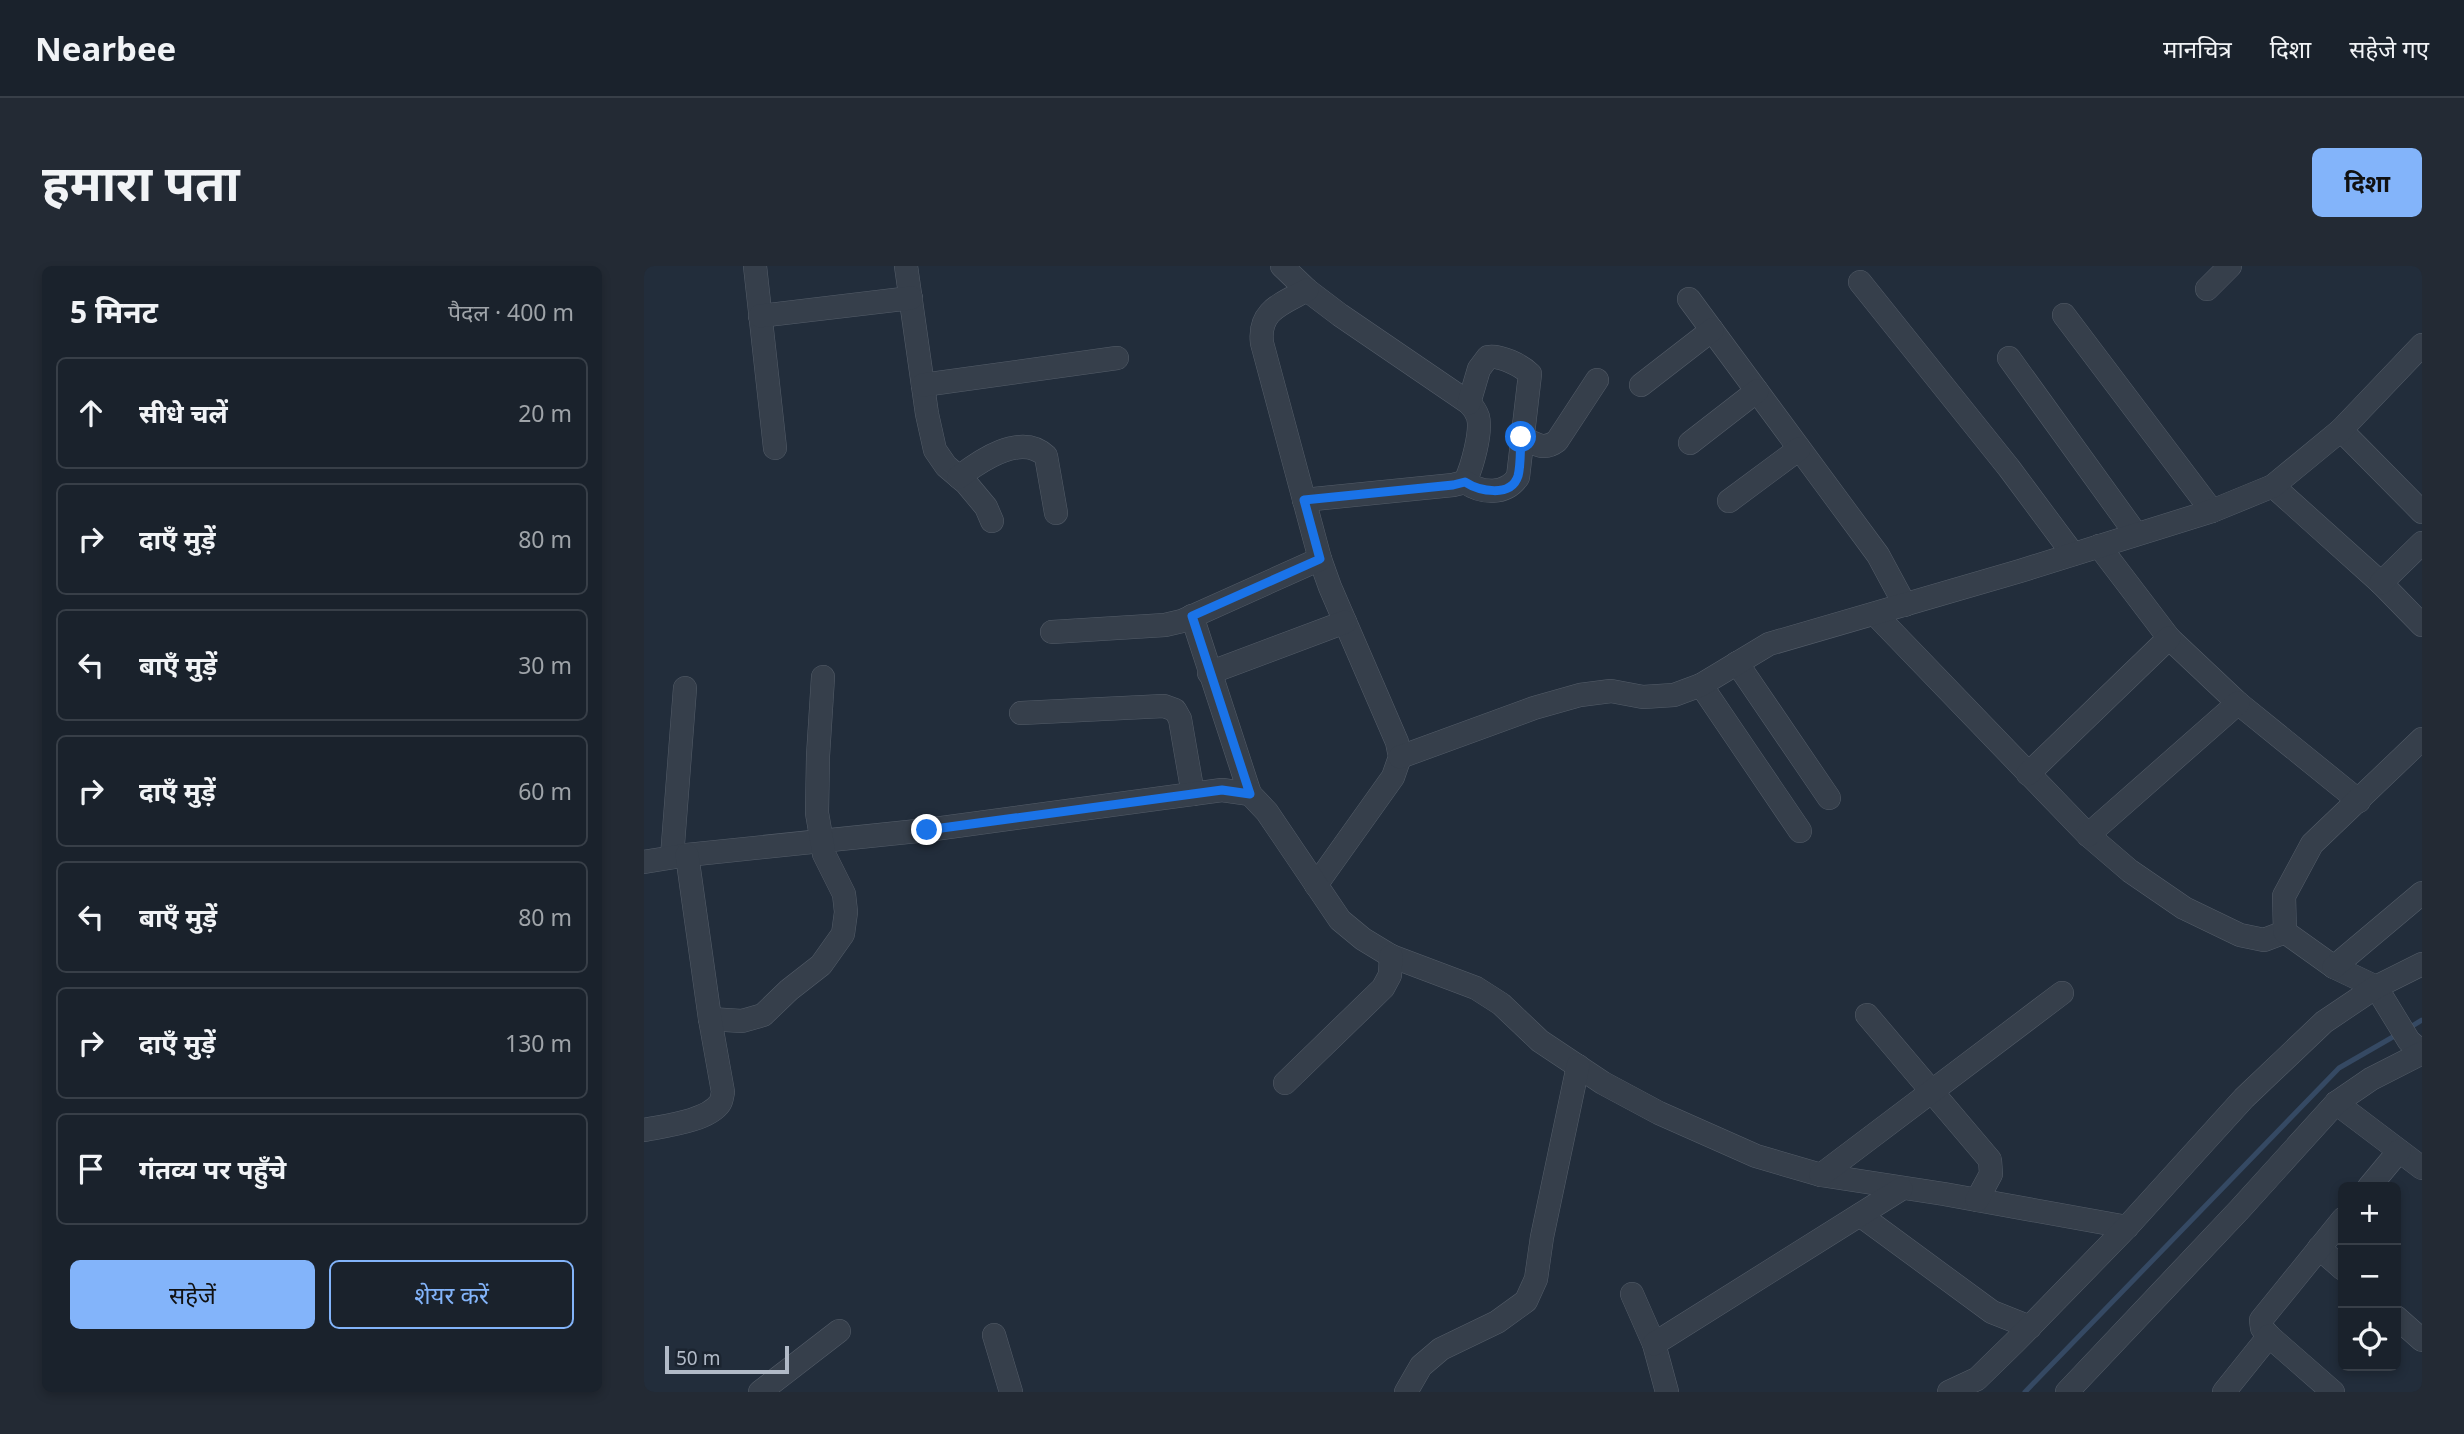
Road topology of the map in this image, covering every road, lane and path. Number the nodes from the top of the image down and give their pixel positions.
1 (755, 266) edge
2 (906, 266) edge
3 (1282, 266) edge
4 (2230, 266) edge
5 (1860, 282) dead end
6 (2207, 289) dead end
7 (1307, 290) junction
8 (911, 298) junction
9 (1689, 299) dead end
10 (2064, 315) dead end
11 (760, 316) junction
12 (1712, 330) junction
13 (1117, 358) dead end
14 (2010, 358) dead end
15 (2418, 359) edge
16 (1597, 380) dead end
17 (1641, 384) dead end
18 (922, 385) junction
19 (1757, 391) junction
20 (1469, 403) junction
21 (2341, 430) junction
22 (1521, 437) junction
23 (1690, 443) dead end
24 (775, 448) dead end
25 (1800, 449) junction
26 (959, 477) junction
27 (1465, 482) junction
28 (2273, 486) junction
29 (1304, 500) junction
30 (1729, 501) dead end
31 (2212, 511) junction
32 (2422, 512) edge
33 (1056, 513) dead end
34 (992, 521) dead end
35 (2136, 534) junction
36 (2422, 543) edge
37 (2099, 546) junction
38 (2073, 554) junction
39 (1319, 555) junction
40 (2381, 583) junction
41 (1905, 605) junction
42 (1875, 614) junction
43 (1192, 616) junction
44 (1345, 622) junction
45 (2422, 625) edge
46 (1052, 632) dead end
47 (2169, 638) junction
48 (1737, 663) junction
49 (1209, 673) junction
50 (823, 677) dead end
51 (1701, 685) junction
52 (685, 688) dead end
53 (2238, 703) junction
54 (1021, 713) dead end
55 (2422, 739) edge
56 (1399, 757) junction
57 (2028, 774) junction
58 (1193, 794) junction
59 (1250, 794) junction
60 (1829, 798) dead end
61 (2359, 801) junction
62 (1800, 831) dead end
63 (2088, 835) junction
64 (821, 841) junction
65 (680, 856) junction
66 (644, 862) edge
67 (1316, 885) junction
68 (2422, 892) edge
69 (2285, 932) junction
70 (1391, 956) junction
71 (2422, 964) edge
72 (2334, 967) junction
73 (2378, 991) junction
74 (2062, 993) dead end
75 (1867, 1014) dead end
76 (710, 1019) junction
77 (2418, 1049) edge
78 (1578, 1066) junction
79 (1285, 1083) dead end
80 (1931, 1092) junction
81 (2336, 1103) junction
82 (644, 1130) edge
83 (2399, 1151) junction
84 (2422, 1168) edge
85 (1821, 1175) junction
86 (2374, 1182) edge
87 (1901, 1189) junction
88 (1977, 1200) junction
89 (1860, 1215) junction
90 (2338, 1225) edge
91 (2127, 1227) junction
92 (2319, 1248) junction
93 (2338, 1265) edge
94 (1632, 1294) dead end
95 (2401, 1321) edge
96 (2030, 1326) junction
97 (839, 1331) dead end
98 (994, 1335) dead end
99 (2269, 1336) junction
100 (2422, 1340) edge
101 (1654, 1345) junction
102 (760, 1392) edge
103 (1011, 1392) edge
104 (1406, 1392) edge
105 (1667, 1392) edge
106 (1949, 1392) edge
107 (2067, 1392) edge
108 (2224, 1392) edge
109 (2333, 1392) edge

1 - 11 street
2 - 8 street
3 - 7 street
4 - 6 street
5 - 38 street
7 - 20 street
7 - 29 street
8 - 11 street
8 - 18 street
9 - 12 street
10 - 31 street
11 - 24 street
12 - 17 street
12 - 19 street
13 - 18 street
14 - 35 street
15 - 21 street
16 - 22 street
18 - 26 street
19 - 23 street
19 - 25 street
20 - 22 street
20 - 27 street
21 - 28 street
21 - 32 street
22 - 27 street
25 - 30 street
25 - 41 street
26 - 33 street
26 - 34 street
27 - 29 street
28 - 31 street
28 - 40 street
29 - 39 street
31 - 35 street
35 - 37 street
36 - 40 street
37 - 38 street
37 - 47 street
38 - 41 street
39 - 43 street
39 - 44 street
40 - 45 street
41 - 42 street
42 - 48 street
42 - 57 street
43 - 46 street
43 - 49 street
44 - 49 street
44 - 56 street
47 - 53 street
47 - 57 street
48 - 51 street
48 - 60 street
49 - 59 street
50 - 64 street
51 - 56 street
51 - 62 street
52 - 65 street
53 - 61 street
53 - 63 street
54 - 58 street
55 - 61 street
56 - 67 street
57 - 63 street
58 - 59 street
58 - 64 street
59 - 67 street
61 - 69 street
63 - 69 street
64 - 65 street
64 - 76 street
65 - 66 street
65 - 76 street
67 - 70 street
68 - 72 street
69 - 72 street
70 - 78 street
70 - 79 street
71 - 73 street
72 - 73 street
73 - 77 street
73 - 91 street
74 - 80 street
75 - 80 street
76 - 82 street
77 - 81 street
78 - 85 street
78 - 104 street
80 - 85 street
80 - 88 street
81 - 83 street
81 - 107 street
83 - 84 street
83 - 86 street
85 - 87 street
87 - 88 street
87 - 89 street
88 - 91 street
89 - 96 street
89 - 101 street
90 - 92 street
91 - 96 street
92 - 93 street
92 - 99 street
94 - 101 street
95 - 100 street
96 - 106 street
97 - 102 street
98 - 103 street
99 - 108 street
99 - 109 street
101 - 105 street

